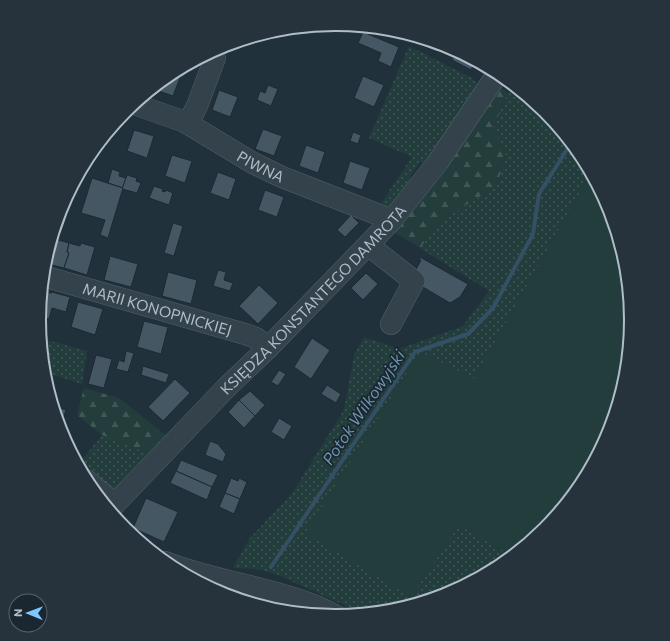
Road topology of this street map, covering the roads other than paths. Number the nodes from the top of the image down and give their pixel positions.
1 (216, 58) dead end
2 (494, 79) edge
3 (140, 106) edge
4 (188, 124) junction
5 (392, 220) junction
6 (368, 245) junction
7 (49, 278) edge
8 (391, 324) dead end
9 (268, 348) junction
10 (113, 506) edge
11 (189, 570) edge
12 (272, 601) edge
13 (322, 609) edge

1 - 4 street
2 - 5 street, KSIĘDZA KONSTANTEGO DAMROTA
3 - 4 street, PIWNA
4 - 5 street, PIWNA
5 - 6 street, KSIĘDZA KONSTANTEGO DAMROTA
6 - 8 street
6 - 9 street, KSIĘDZA KONSTANTEGO DAMROTA
7 - 9 street, MARII KONOPNICKIEJ
9 - 10 street, KSIĘDZA KONSTANTEGO DAMROTA
11 - 12 street
12 - 13 street

